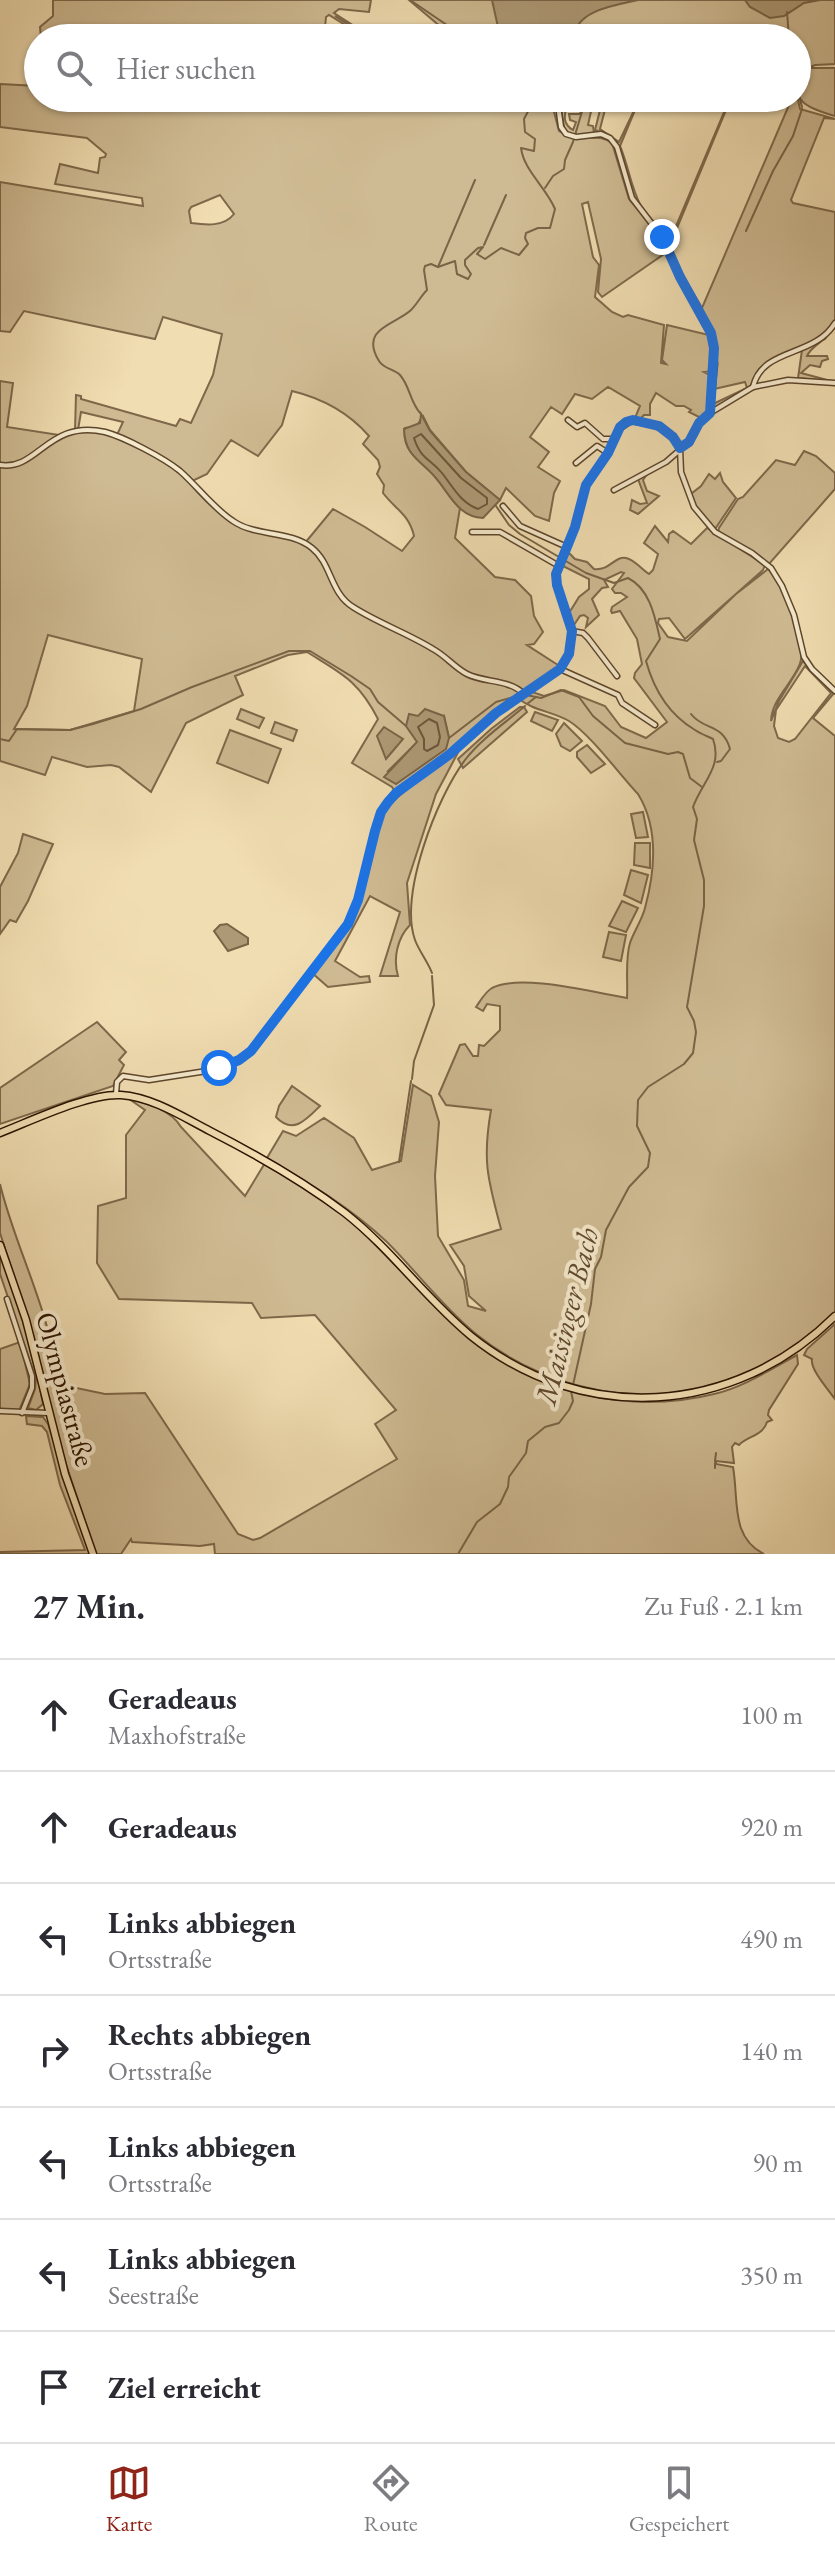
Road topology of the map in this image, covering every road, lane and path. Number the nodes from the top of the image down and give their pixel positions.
1 (557, 112) edge
2 (835, 323) edge
3 (835, 383) edge
4 (753, 387) junction
5 (710, 413) junction
6 (568, 420) dead end
7 (603, 439) junction
8 (614, 439) junction
9 (597, 446) junction
10 (680, 448) junction
11 (608, 453) junction
12 (576, 463) dead end
13 (0, 465) edge
14 (614, 490) dead end
15 (503, 506) dead end
16 (472, 532) dead end
17 (568, 547) junction
18 (560, 564) junction
19 (572, 631) junction
20 (560, 669) junction
21 (617, 676) dead end
22 (835, 691) edge
23 (524, 694) junction
24 (655, 725) dead end
25 (116, 1095) junction
26 (0, 1132) edge
27 (0, 1245) edge
28 (7, 1299) dead end
29 (835, 1316) edge
30 (0, 1411) edge
31 (22, 1413) junction
32 (48, 1413) junction
33 (93, 1554) edge

1 - 5 street
2 - 4 street
3 - 4 street
4 - 5 street
5 - 10 street
6 - 7 street
7 - 8 street
7 - 9 street
8 - 10 street
8 - 11 street
9 - 11 street
9 - 12 street
10 - 14 street
10 - 22 street
11 - 17 street
13 - 23 street
15 - 17 street
16 - 18 street
17 - 18 street
18 - 19 street
19 - 20 street
19 - 21 street
20 - 23 street
20 - 24 street
23 - 25 street
25 - 26 main road
25 - 29 main road
27 - 32 main road, Olympiastraße
28 - 31 street
30 - 31 street
31 - 32 street
32 - 33 main road, Olympiastraße

